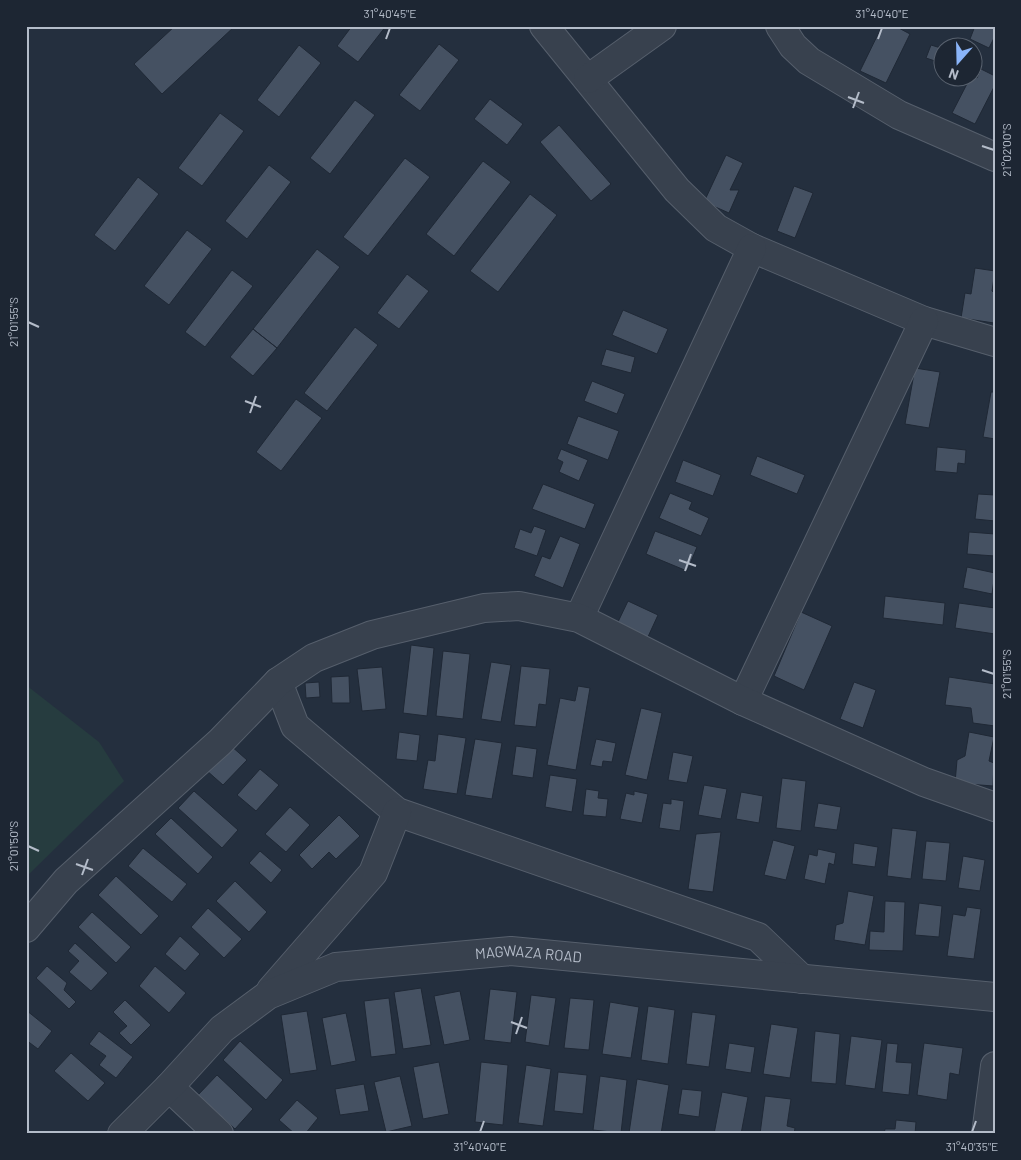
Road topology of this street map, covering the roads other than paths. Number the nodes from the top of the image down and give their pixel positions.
1 (544, 26) edge
2 (662, 26) edge
3 (780, 26) edge
4 (588, 79) junction
5 (995, 157) edge
6 (752, 248) junction
7 (924, 321) junction
8 (995, 342) edge
9 (579, 618) junction
10 (278, 682) junction
11 (743, 701) junction
12 (995, 807) edge
13 (397, 812) junction
14 (26, 928) edge
15 (802, 979) junction
16 (268, 995) junction
17 (995, 997) edge
18 (995, 1066) edge
19 (169, 1087) junction
20 (122, 1134) edge
21 (219, 1134) edge
22 (986, 1134) edge

1 - 4 street
2 - 4 street
3 - 5 street
4 - 6 street
6 - 7 street
6 - 9 street
7 - 8 street
7 - 11 street
9 - 10 street
9 - 11 street
10 - 13 street
10 - 14 street
11 - 12 street
13 - 15 street
13 - 16 street
15 - 16 street, MAGWAZA ROAD
15 - 17 street, MAGWAZA ROAD
16 - 19 street, MAGWAZA ROAD
18 - 22 street
19 - 20 street, MAGWAZA ROAD
19 - 21 street

